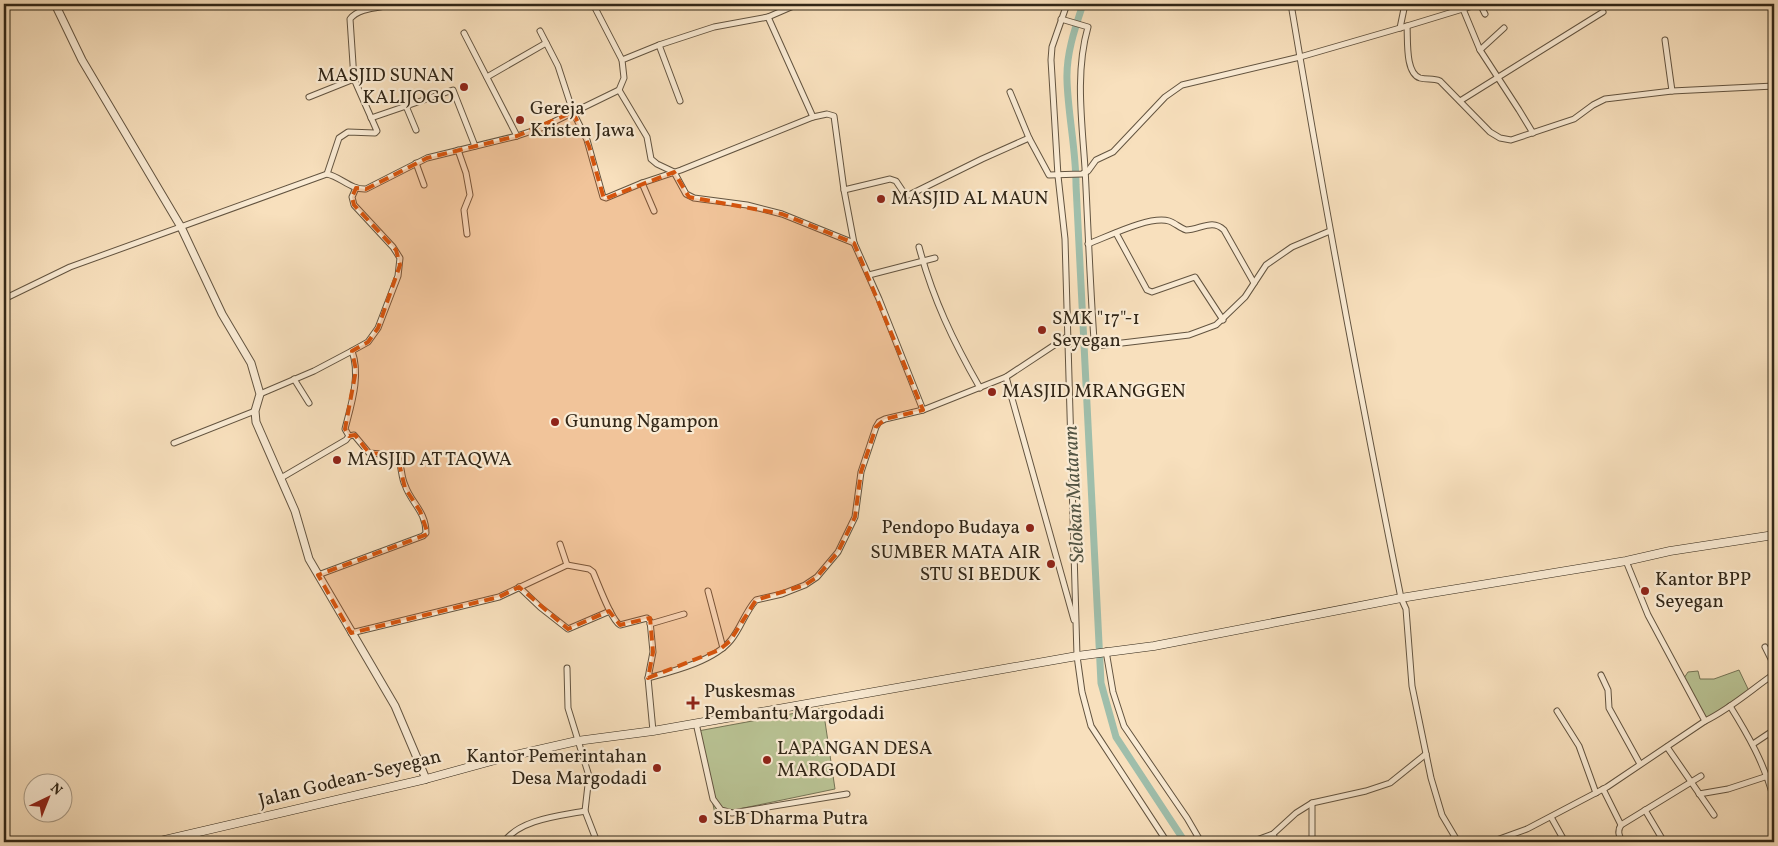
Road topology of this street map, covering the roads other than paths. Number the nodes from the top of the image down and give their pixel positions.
1 (55, 4) edge
2 (395, 4) edge
3 (593, 4) edge
4 (798, 4) edge
5 (1067, 4) edge
6 (1291, 4) edge
7 (1405, 4) edge
8 (1480, 4) edge
9 (1463, 9) junction
10 (1603, 12) dead end
11 (1485, 14) dead end
12 (768, 17) junction
13 (1061, 19) junction
14 (1408, 26) junction
15 (1400, 28) junction
16 (1504, 28) dead end
17 (540, 31) dead end
18 (464, 32) dead end
19 (1665, 40) dead end
20 (546, 43) junction
21 (660, 45) junction
22 (1480, 50) junction
23 (1300, 57) junction
24 (622, 60) junction
25 (487, 77) junction
26 (1498, 78) junction
27 (354, 79) junction
28 (1774, 86) edge
29 (619, 90) junction
30 (1672, 91) junction
31 (1010, 92) dead end
32 (309, 97) dead end
33 (680, 101) dead end
34 (1460, 101) junction
35 (406, 106) junction
36 (573, 112) junction
37 (813, 117) junction
38 (372, 118) junction
39 (416, 130) dead end
40 (1533, 134) junction
41 (517, 136) junction
42 (1030, 138) junction
43 (475, 146) junction
44 (458, 150) junction
45 (416, 163) junction
46 (674, 172) junction
47 (327, 174) junction
48 (1084, 174) junction
49 (1058, 176) junction
50 (642, 183) junction
51 (424, 186) dead end
52 (356, 188) junction
53 (844, 190) junction
54 (654, 212) dead end
55 (181, 227) junction
56 (1330, 231) junction
57 (1116, 233) junction
58 (467, 234) dead end
59 (854, 243) junction
60 (1088, 244) junction
61 (919, 247) dead end
62 (922, 258) junction
63 (935, 258) dead end
64 (869, 275) junction
65 (1254, 283) junction
66 (4, 299) edge
67 (1223, 320) junction
68 (1068, 336) junction
69 (352, 351) junction
70 (1006, 377) junction
71 (294, 379) junction
72 (980, 388) junction
73 (260, 394) junction
74 (309, 403) dead end
75 (923, 410) junction
76 (254, 411) junction
77 (349, 436) junction
78 (174, 443) dead end
79 (280, 478) junction
80 (1774, 535) edge
81 (560, 544) dead end
82 (1626, 561) junction
83 (567, 565) junction
84 (318, 575) junction
85 (519, 587) junction
86 (708, 591) dead end
87 (1401, 598) junction
88 (610, 611) junction
89 (684, 614) dead end
90 (650, 624) junction
91 (1076, 628) junction
92 (351, 633) junction
93 (1764, 647) dead end
94 (724, 648) junction
95 (1104, 651) junction
96 (1080, 655) junction
97 (1774, 665) edge
98 (567, 668) dead end
99 (1774, 674) edge
100 (1601, 675) dead end
101 (648, 678) junction
102 (1730, 706) junction
103 (1557, 711) dead end
104 (696, 722) junction
105 (1705, 722) junction
106 (1774, 730) edge
107 (652, 731) junction
108 (577, 741) junction
109 (1753, 744) junction
110 (1667, 746) junction
111 (1426, 754) junction
112 (1640, 764) junction
113 (1774, 774) edge
114 (1767, 775) junction
115 (1702, 776) dead end
116 (426, 779) junction
117 (1691, 783) junction
118 (1604, 789) junction
119 (1596, 793) junction
120 (847, 794) dead end
121 (1699, 794) junction
122 (1773, 796) dead end
123 (1312, 803) junction
124 (1645, 810) junction
125 (585, 811) junction
126 (1714, 815) dead end
127 (1550, 816) junction
128 (1621, 825) junction
129 (1273, 834) junction
130 (156, 842) edge
131 (504, 842) edge
132 (597, 842) edge
133 (1167, 842) edge
134 (1201, 842) edge
135 (1251, 842) edge
136 (1276, 842) edge
137 (1312, 842) edge
138 (1458, 842) edge
139 (1490, 842) edge
140 (1565, 842) edge
141 (1622, 842) edge
142 (1664, 842) edge

1 - 55 street
2 - 27 street
3 - 24 street
4 - 12 street
5 - 13 street
6 - 23 street
7 - 15 street
8 - 9 street
8 - 11 street
9 - 14 street
9 - 22 street
10 - 26 street
12 - 21 street
12 - 37 street
13 - 48 street
13 - 49 street
14 - 15 street
14 - 34 street
15 - 23 street
16 - 22 street
17 - 20 street
18 - 25 street
19 - 30 street
20 - 25 street
20 - 36 street
21 - 24 street
21 - 33 street
22 - 26 street
23 - 48 street
23 - 56 street
24 - 29 street
25 - 41 street
26 - 34 street
26 - 40 street
27 - 32 street
27 - 38 street
28 - 30 street
29 - 36 street
29 - 46 street
30 - 40 street
31 - 42 street
34 - 40 street
35 - 38 street
35 - 39 street
35 - 43 street
36 - 41 street
36 - 50 street
37 - 46 street
37 - 53 street
38 - 47 street
41 - 43 street
42 - 49 street
42 - 53 street
43 - 44 street
44 - 45 street
44 - 58 street
45 - 51 street
45 - 52 street
46 - 50 street
46 - 59 street
47 - 52 street
47 - 55 street
48 - 49 street
48 - 60 street
49 - 68 street
50 - 54 street
52 - 69 street
53 - 59 street
55 - 66 street
55 - 73 street
56 - 65 street
56 - 87 street
57 - 60 street
57 - 65 street
57 - 67 street
59 - 64 street
60 - 67 street
61 - 62 street
62 - 63 street
62 - 64 street
62 - 72 street
64 - 75 street
65 - 67 street
68 - 70 street
68 - 91 street
69 - 71 street
69 - 77 street
70 - 72 street
70 - 91 street
71 - 73 street
71 - 74 street
72 - 75 street
73 - 76 street
75 - 94 street
76 - 78 street
76 - 79 street
77 - 79 street
77 - 84 street
79 - 84 street
80 - 82 main road, Jalan Godean-Seyegan
81 - 83 street
82 - 87 main road, Jalan Godean-Seyegan
82 - 105 street
83 - 85 street
83 - 88 street
84 - 92 street
85 - 88 street
85 - 92 street
86 - 94 street
87 - 95 main road, Jalan Godean-Seyegan
87 - 111 street
88 - 90 street
89 - 90 street
90 - 101 street
91 - 96 street
92 - 116 street
93 - 97 street
94 - 101 street
95 - 96 main road, Jalan Godean-Seyegan
95 - 134 street
96 - 104 main road, Jalan Godean-Seyegan
96 - 133 street
98 - 108 street
99 - 102 street
100 - 112 street
101 - 107 street
102 - 105 street
102 - 109 street
103 - 119 street
104 - 107 main road, Jalan Godean-Seyegan
104 - 120 street
105 - 110 street
106 - 109 street
107 - 108 main road, Jalan Godean-Seyegan
108 - 116 main road, Jalan Godean-Seyegan
108 - 125 street
109 - 114 street
110 - 112 street
110 - 117 street
111 - 123 street
111 - 138 street
112 - 118 street
113 - 114 street
114 - 121 street
114 - 122 street
115 - 117 street
116 - 130 main road, Jalan Godean-Seyegan
117 - 121 street
117 - 124 street
118 - 119 street
118 - 128 street
119 - 127 street
121 - 126 street
123 - 129 street
123 - 137 street
124 - 128 street
124 - 142 street
125 - 131 street
125 - 132 street
127 - 139 street
127 - 140 street
128 - 141 street
129 - 135 street
129 - 136 street

